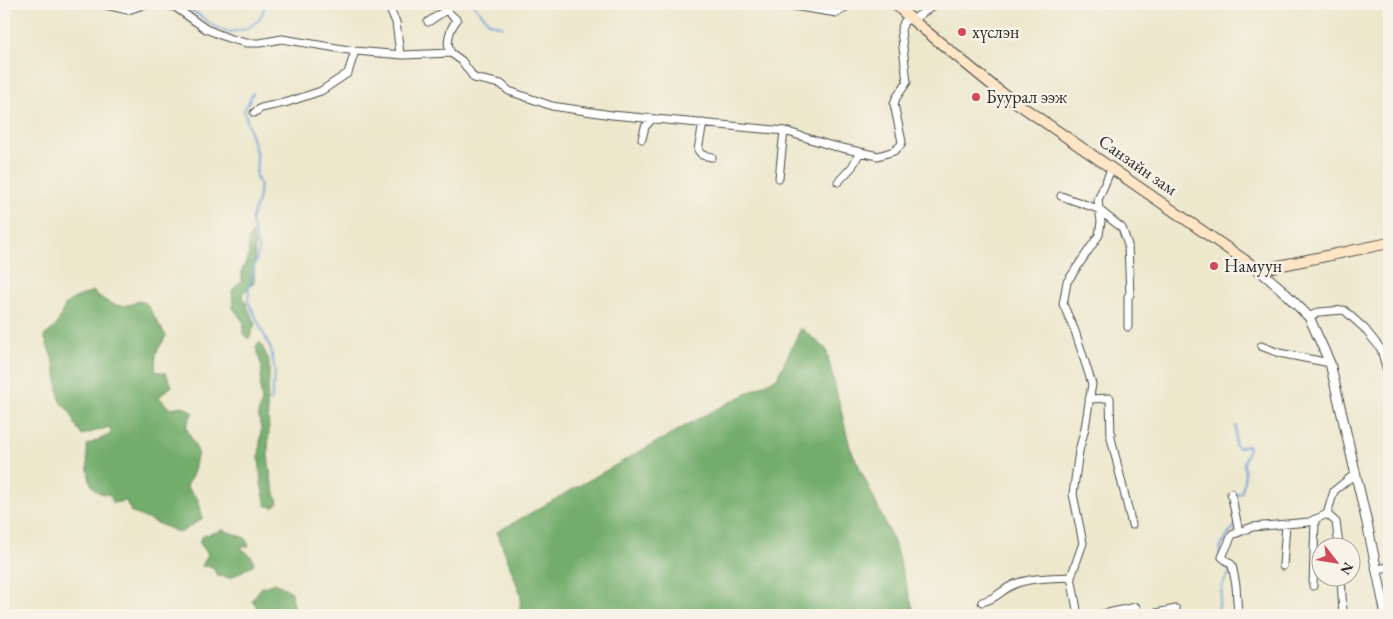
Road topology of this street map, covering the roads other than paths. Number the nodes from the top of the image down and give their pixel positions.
1 (101, 4) edge
2 (146, 4) edge
3 (161, 4) edge
4 (387, 4) edge
5 (780, 4) edge
6 (850, 4) edge
7 (895, 4) edge
8 (936, 4) edge
9 (447, 7) edge
10 (911, 19) junction
11 (428, 22) dead end
12 (355, 51) junction
13 (451, 53) junction
14 (400, 54) junction
15 (254, 113) dead end
16 (652, 119) junction
17 (703, 123) junction
18 (784, 131) junction
19 (642, 139) dead end
20 (860, 152) junction
21 (712, 157) dead end
22 (1112, 167) junction
23 (779, 178) dead end
24 (838, 182) dead end
25 (1061, 196) dead end
26 (1098, 209) junction
27 (1389, 243) edge
28 (1259, 270) junction
29 (1309, 317) junction
30 (1128, 327) dead end
31 (1262, 346) dead end
32 (1330, 363) junction
33 (1389, 378) edge
34 (1090, 400) junction
35 (1356, 473) junction
36 (1231, 493) dead end
37 (1327, 514) junction
38 (1316, 519) junction
39 (1286, 524) junction
40 (1132, 525) dead end
41 (1239, 532) junction
42 (1315, 536) edge
43 (1337, 536) edge
44 (1283, 566) dead end
45 (1389, 567) edge
46 (1377, 570) junction
47 (1071, 577) junction
48 (1342, 586) edge
49 (982, 602) dead end
50 (1078, 615) edge
51 (1098, 615) edge
52 (1138, 615) edge
53 (1147, 615) edge
54 (1178, 615) edge
55 (1238, 615) edge
56 (1343, 615) edge
57 (1386, 615) edge

1 - 2 street
3 - 12 street
4 - 14 street
5 - 6 street
7 - 10 main road, Санзайн зам
8 - 10 street
9 - 11 street
9 - 13 street
10 - 20 street
10 - 22 main road, Санзайн зам
12 - 14 street
12 - 15 street
13 - 14 street
13 - 16 street
16 - 17 street
16 - 19 street
17 - 18 street
17 - 21 street
18 - 20 street
18 - 23 street
20 - 24 street
22 - 26 street
22 - 28 main road, Санзайн зам
25 - 26 street
26 - 30 street
26 - 34 street
27 - 28 main road
28 - 29 street
29 - 32 street
29 - 33 street
31 - 32 street
32 - 35 street
34 - 40 street
34 - 47 street
35 - 37 street
35 - 46 street
36 - 41 street
37 - 38 street
37 - 43 street
38 - 39 street
38 - 42 street
39 - 41 street
39 - 44 street
41 - 55 street
45 - 46 street
46 - 57 street
47 - 49 street
47 - 50 street
48 - 56 street
51 - 52 street
53 - 54 street

